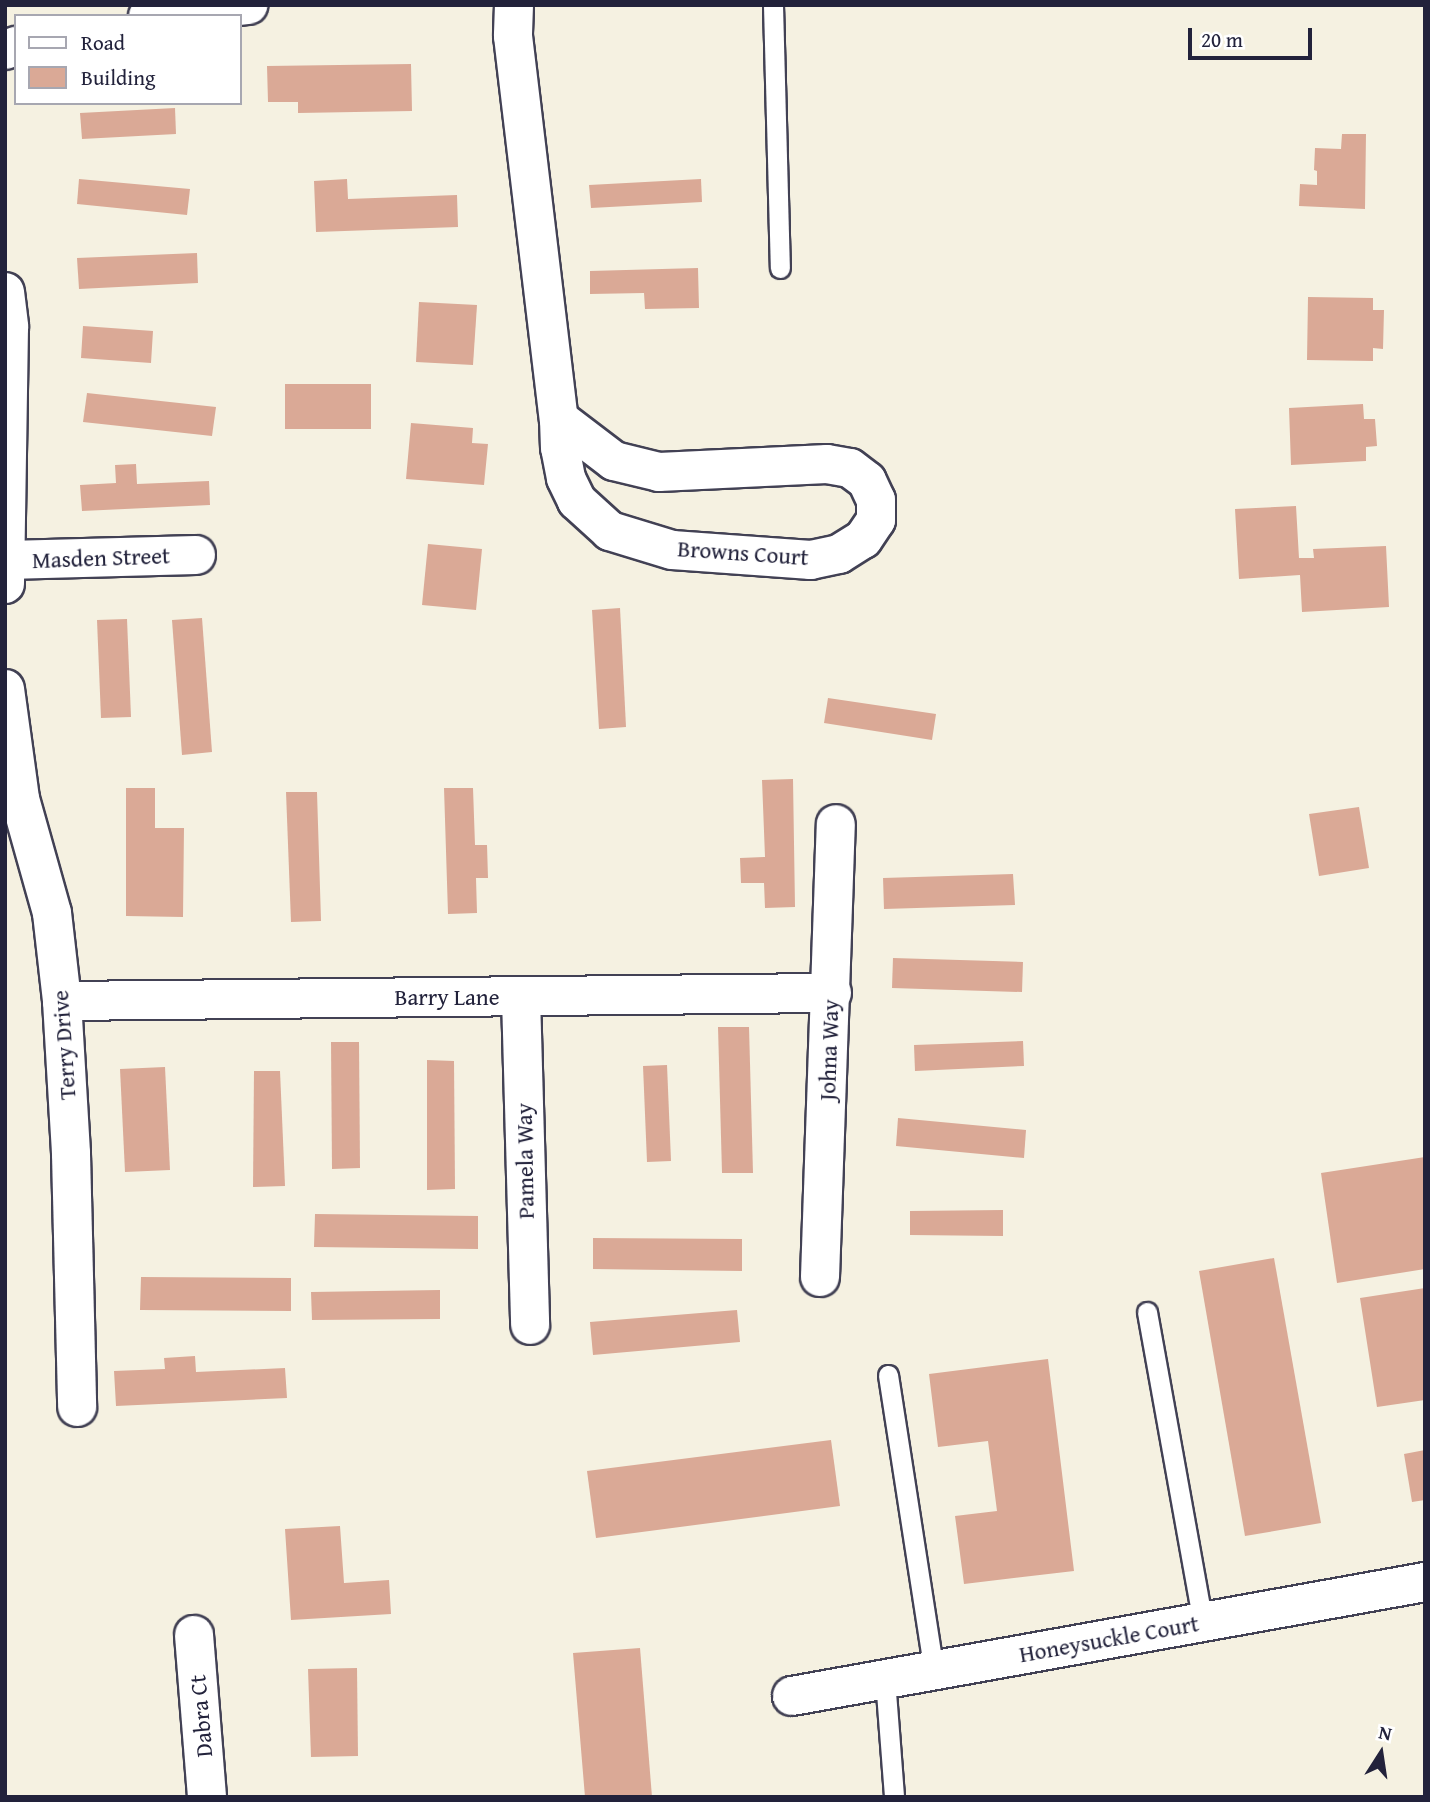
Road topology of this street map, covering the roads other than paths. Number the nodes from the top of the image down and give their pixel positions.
1 (248, 5) edge
2 (514, 5) edge
3 (773, 5) edge
4 (166, 14) edge
5 (780, 268) dead end
6 (5, 292) edge
7 (559, 419) junction
8 (196, 555) dead end
9 (5, 560) edge
10 (5, 584) edge
11 (5, 690) edge
12 (836, 824) dead end
13 (832, 993) junction
14 (522, 997) junction
15 (62, 1000) junction
16 (820, 1277) dead end
17 (1147, 1312) dead end
18 (530, 1325) dead end
19 (888, 1375) dead end
20 (78, 1407) dead end
21 (1425, 1582) edge
22 (1203, 1623) junction
23 (194, 1635) dead end
24 (934, 1671) junction
25 (885, 1679) junction
26 (792, 1696) dead end
27 (207, 1797) edge
28 (894, 1797) edge

1 - 4 street
2 - 7 street, Browns Court
3 - 5 lane
6 - 9 street
7 - 7 street, Browns Court
8 - 9 street, Masden Street
9 - 10 street
11 - 15 street, Terry Drive
12 - 13 street, Johna Way
13 - 14 street, Barry Lane
13 - 16 street, Johna Way
14 - 15 street, Barry Lane
14 - 18 street, Pamela Way
15 - 20 street, Terry Drive
17 - 22 lane
19 - 24 lane
21 - 22 street, Honeysuckle Court
22 - 24 street, Honeysuckle Court
23 - 27 street, Dabra Ct
24 - 25 street, Honeysuckle Court
25 - 26 street, Honeysuckle Court
25 - 28 lane

